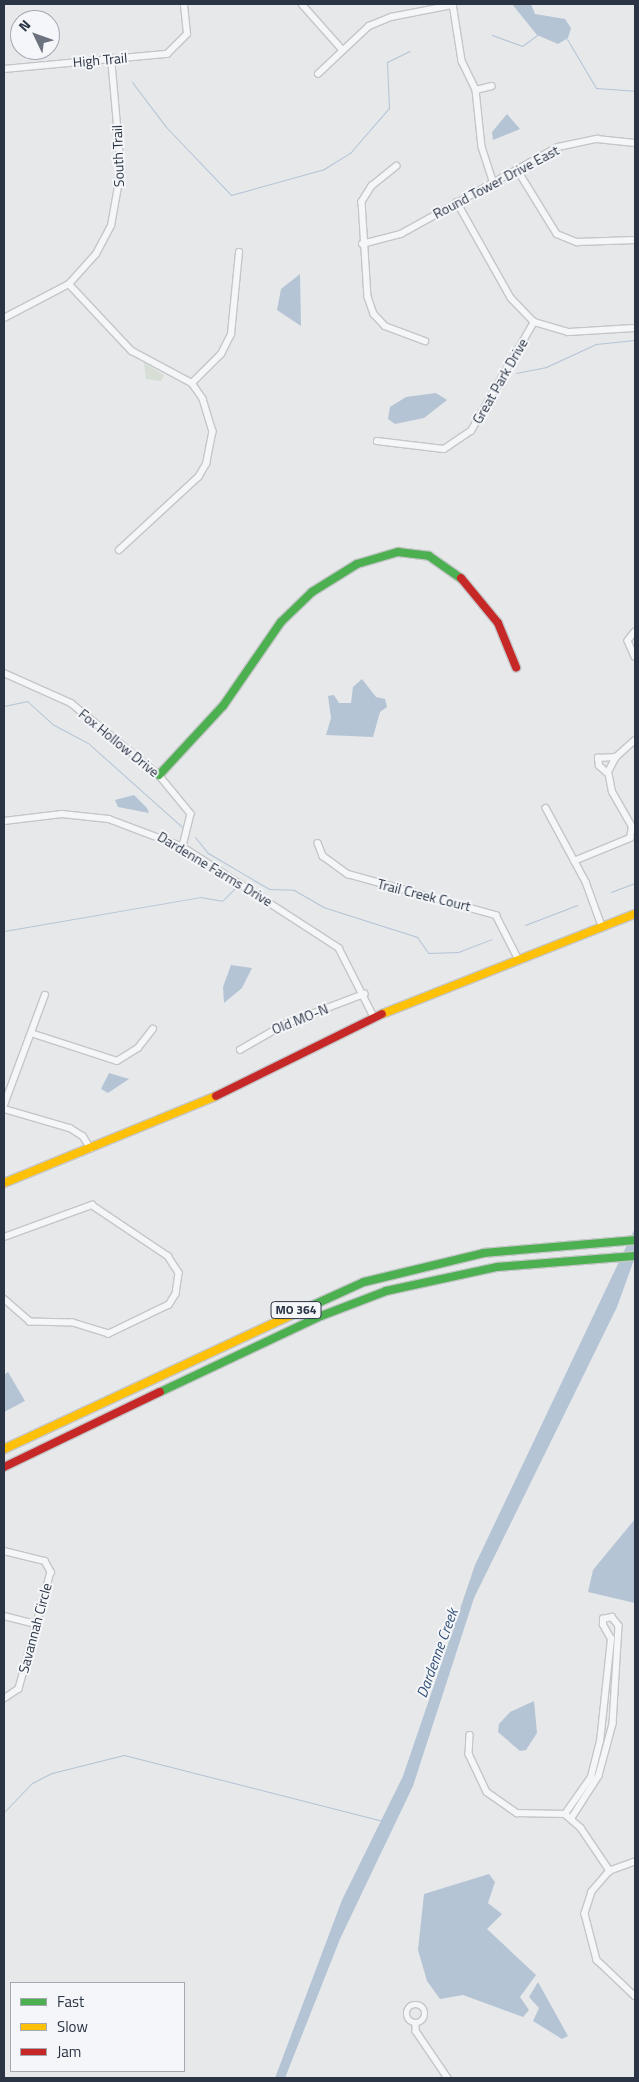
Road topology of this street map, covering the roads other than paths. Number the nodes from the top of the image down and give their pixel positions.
1 (184, 4) edge
2 (302, 4) edge
3 (453, 4) edge
4 (342, 49) junction
5 (111, 58) junction
6 (4, 69) edge
7 (318, 74) dead end
8 (492, 86) dead end
9 (476, 90) junction
10 (635, 143) edge
11 (397, 166) dead end
12 (517, 169) junction
13 (494, 180) junction
14 (457, 202) junction
15 (635, 240) edge
16 (362, 244) junction
17 (240, 252) dead end
18 (69, 284) junction
19 (4, 318) edge
20 (534, 322) junction
21 (635, 328) edge
22 (425, 341) dead end
23 (192, 383) junction
24 (378, 441) dead end
25 (120, 550) dead end
26 (635, 632) edge
27 (635, 657) edge
28 (516, 668) dead end
29 (4, 672) edge
30 (635, 740) edge
31 (616, 757) junction
32 (608, 774) junction
33 (159, 775) junction
34 (546, 808) dead end
35 (4, 821) edge
36 (633, 825) edge
37 (627, 841) junction
38 (635, 841) edge
39 (318, 843) dead end
40 (182, 847) junction
41 (574, 861) junction
42 (635, 914) edge
43 (602, 926) junction
44 (518, 958) junction
45 (364, 994) junction
46 (45, 995) dead end
47 (374, 1016) junction
48 (153, 1029) dead end
49 (31, 1033) junction
50 (240, 1050) dead end
51 (4, 1105) edge
52 (4, 1109) edge
53 (91, 1149) junction
54 (4, 1184) edge
55 (4, 1237) edge
56 (635, 1240) edge
57 (635, 1256) edge
58 (4, 1299) edge
59 (4, 1449) edge
60 (4, 1466) edge
61 (4, 1551) edge
62 (4, 1616) edge
63 (36, 1624) junction
64 (4, 1699) edge
65 (470, 1735) dead end
66 (565, 1814) junction
67 (572, 1818) junction
68 (635, 1862) edge
69 (610, 1871) junction
70 (635, 1996) edge
71 (416, 2023) dead end
72 (448, 2078) edge

1 - 5 street, High Trail
2 - 4 street
3 - 4 street
3 - 9 street
4 - 7 street
5 - 6 street, High Trail
5 - 18 street, South Trail
8 - 9 street
9 - 13 street
10 - 12 street, Round Tower Drive East
11 - 16 street
12 - 13 street, Round Tower Drive East
12 - 15 street
13 - 14 street, Round Tower Drive East
14 - 16 street, Round Tower Drive East
14 - 20 street
16 - 22 street
17 - 23 street
18 - 19 street, South Trail
18 - 23 street
20 - 21 street
20 - 24 street, Great Park Drive
23 - 25 street
26 - 27 street
28 - 33 main road
29 - 33 street, Fox Hollow Drive
30 - 31 street
31 - 32 street
31 - 32 street
32 - 36 street
33 - 40 street, Fox Hollow Drive
34 - 41 street
35 - 40 street, Dardenne Farms Drive
36 - 37 street
37 - 38 street
37 - 41 street
39 - 44 street, Trail Creek Court
40 - 45 street, Dardenne Farms Drive
41 - 43 street
42 - 43 main road
43 - 44 main road
44 - 47 main road
45 - 47 street, Dardenne Farms Drive
45 - 50 street, Old MO-N
46 - 49 street
47 - 53 main road
48 - 49 street
49 - 51 street
52 - 53 street
53 - 54 main road
55 - 58 street
56 - 59 main road, MO 364
57 - 60 main road, MO 364
61 - 63 street, Savannah Circle
62 - 63 street
63 - 64 street, Savannah Circle
65 - 66 street
66 - 67 street
66 - 67 street
67 - 69 street
68 - 69 street
69 - 70 street
71 - 72 street

